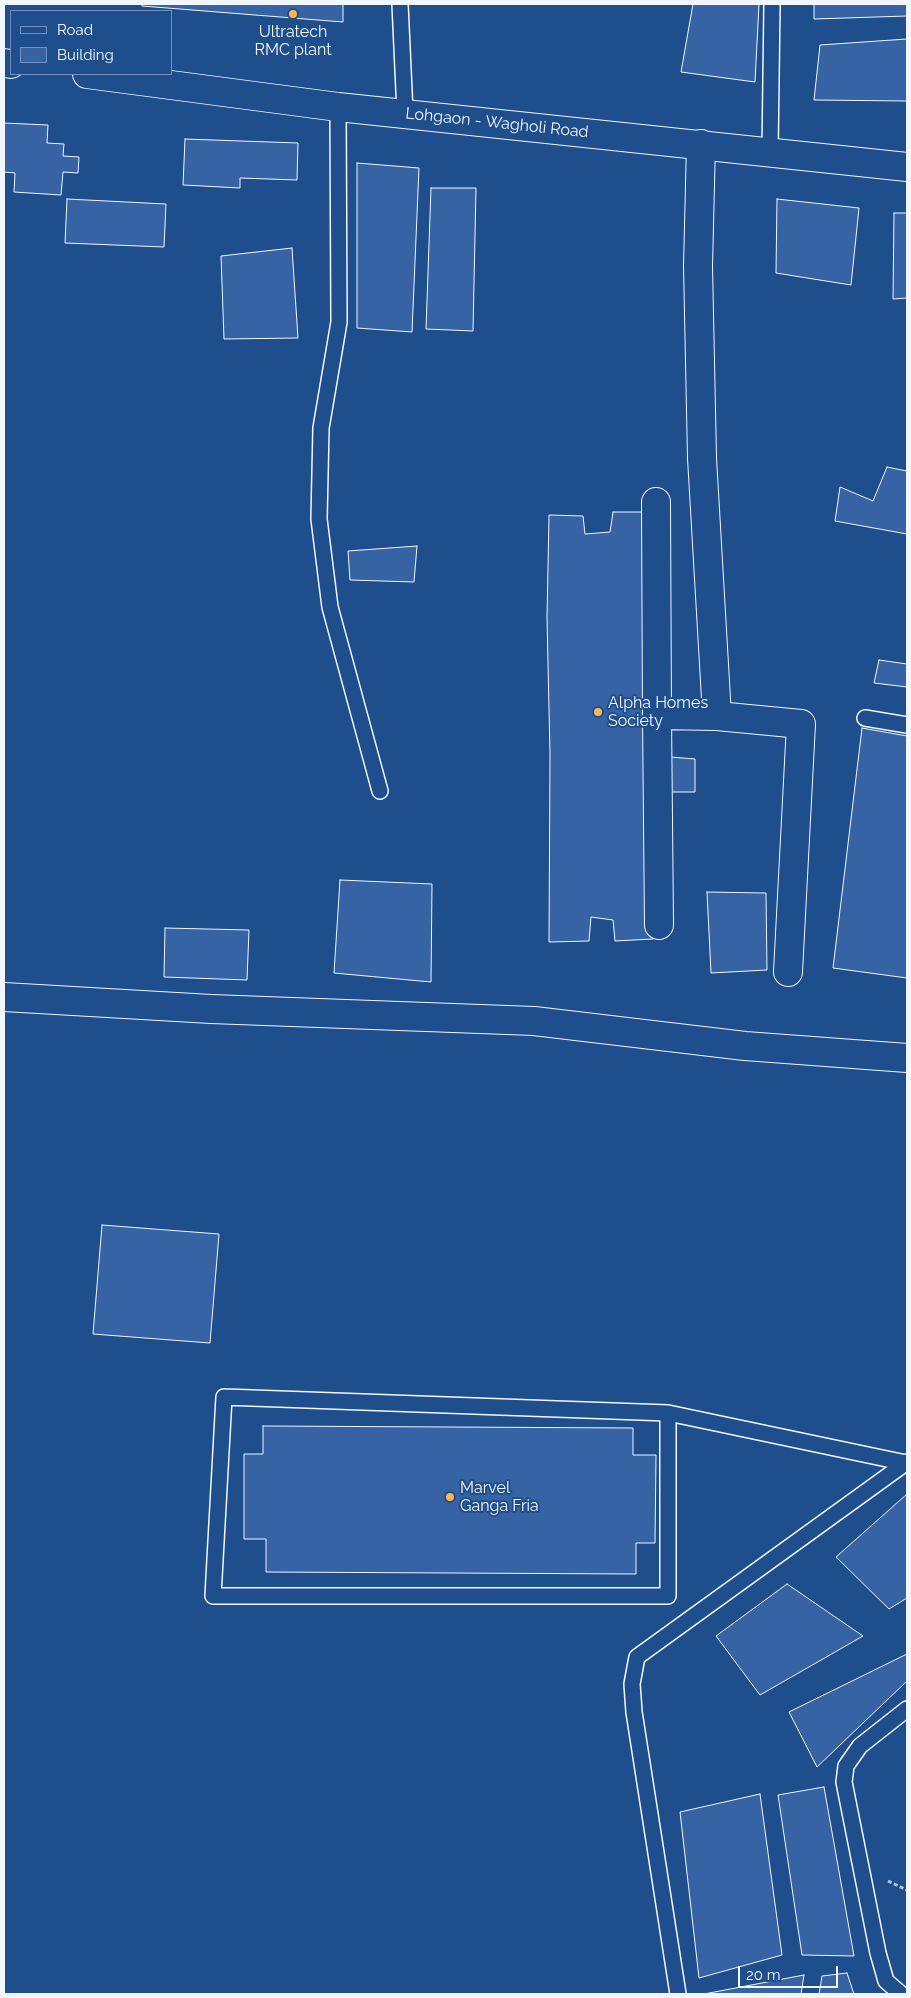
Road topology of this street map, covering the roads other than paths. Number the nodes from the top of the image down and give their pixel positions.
1 (400, 4) edge
2 (772, 4) edge
3 (95, 75) edge
4 (338, 107) junction
5 (405, 113) junction
6 (701, 144) junction
7 (770, 152) junction
8 (907, 167) edge
9 (656, 502) dead end
10 (657, 715) junction
11 (717, 716) junction
12 (865, 718) dead end
13 (907, 725) edge
14 (380, 792) dead end
15 (659, 925) dead end
16 (788, 972) dead end
17 (4, 997) edge
18 (907, 1058) edge
19 (668, 1413) junction
20 (907, 1462) edge
21 (907, 1709) edge
22 (678, 1994) edge
23 (902, 1994) edge

1 - 5 lane
2 - 7 lane
3 - 4 street, Lohgaon - Wagholi Road
4 - 5 street, Lohgaon - Wagholi Road
4 - 14 lane
5 - 6 street, Lohgaon - Wagholi Road
6 - 7 street, Lohgaon - Wagholi Road
6 - 11 street
7 - 8 street, Lohgaon - Wagholi Road
9 - 10 street
10 - 11 street
10 - 15 street
11 - 16 street
12 - 13 lane
17 - 18 street
19 - 19 lane
19 - 20 lane
20 - 22 lane
21 - 23 lane

